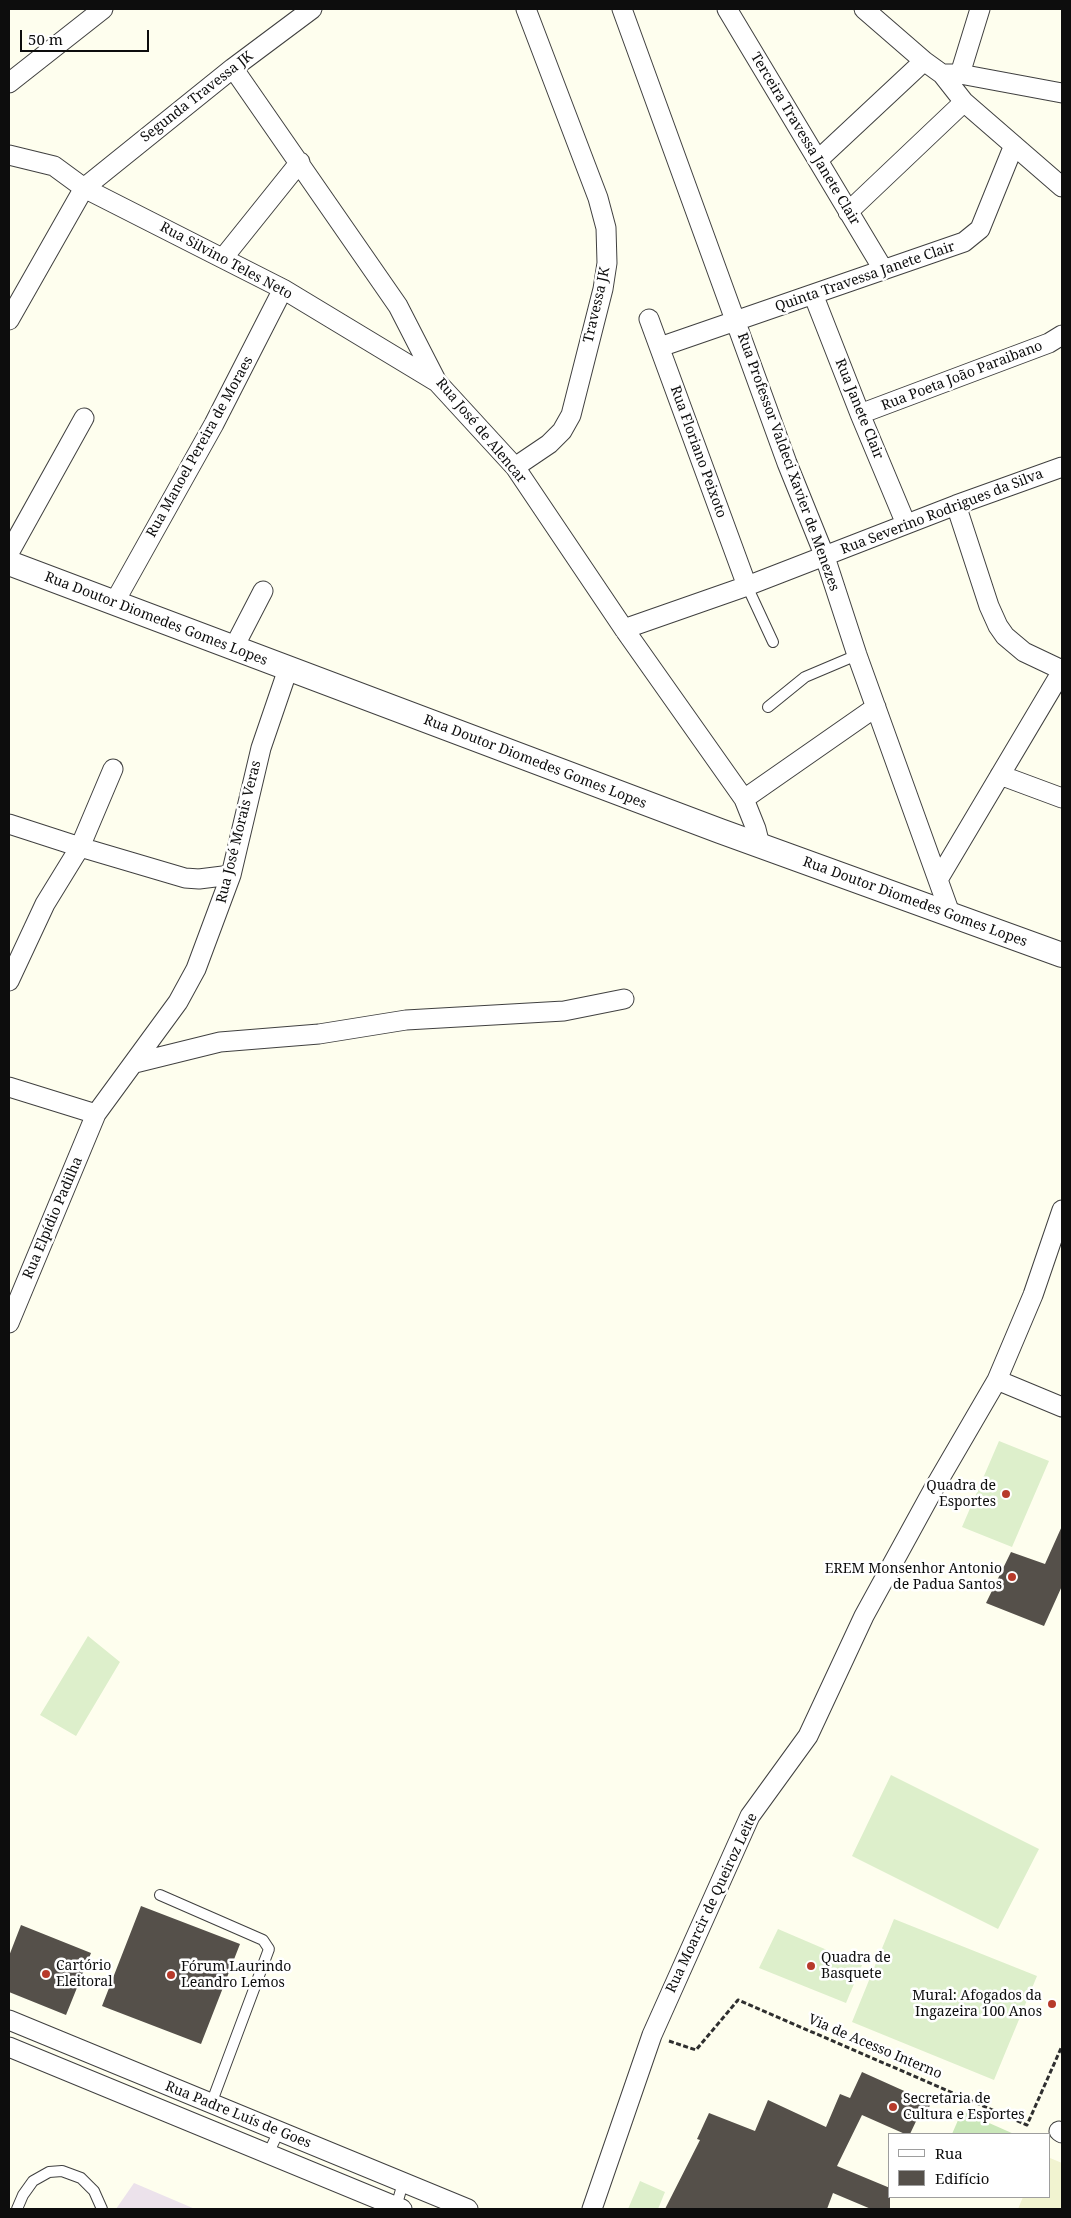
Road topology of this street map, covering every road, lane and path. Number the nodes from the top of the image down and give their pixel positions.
1 (103, 9) edge
2 (312, 9) edge
3 (526, 9) edge
4 (622, 9) edge
5 (727, 9) edge
6 (864, 9) edge
7 (980, 9) edge
8 (924, 61) junction
9 (233, 68) junction
10 (951, 74) junction
11 (9, 83) edge
12 (1060, 87) edge
13 (964, 102) junction
14 (1014, 145) junction
15 (9, 155) edge
16 (818, 160) junction
17 (300, 162) junction
18 (84, 188) junction
19 (1062, 188) edge
20 (848, 212) junction
21 (223, 258) junction
22 (883, 269) junction
23 (283, 289) junction
24 (813, 294) junction
25 (649, 319) dead end
26 (9, 320) edge
27 (736, 321) junction
28 (1062, 335) edge
29 (660, 347) junction
30 (437, 382) junction
31 (860, 414) junction
32 (84, 418) dead end
33 (514, 467) junction
34 (1062, 467) edge
35 (956, 505) junction
36 (906, 524) junction
37 (9, 552) edge
38 (825, 558) junction
39 (9, 563) edge
40 (747, 586) junction
41 (263, 591) dead end
42 (114, 603) junction
43 (624, 628) junction
44 (773, 642) dead end
45 (233, 649) junction
46 (856, 654) junction
47 (288, 669) junction
48 (1062, 670) edge
49 (768, 707) dead end
50 (876, 707) junction
51 (113, 769) dead end
52 (1000, 775) junction
53 (1062, 798) edge
54 (744, 800) junction
55 (9, 824) edge
56 (760, 845) junction
57 (80, 847) junction
58 (231, 875) junction
59 (939, 878) junction
60 (951, 916) junction
61 (1062, 955) edge
62 (13, 959) edge
63 (9, 980) edge
64 (624, 999) dead end
65 (134, 1063) junction
66 (9, 1087) edge
67 (96, 1114) junction
68 (1062, 1210) edge
69 (9, 1323) edge
70 (997, 1380) junction
71 (1062, 1407) edge
72 (160, 1895) dead end
73 (9, 2020) edge
74 (652, 2035) junction
75 (1062, 2046) edge
76 (9, 2047) edge
77 (211, 2104) junction
78 (278, 2131) junction
79 (268, 2154) junction
80 (403, 2183) junction
81 (437, 2203) edge
82 (399, 2208) edge
83 (17, 2209) edge
84 (102, 2209) edge
85 (468, 2209) edge
86 (592, 2209) edge

1 - 11 street
2 - 9 street, Segunda Travessa JK
3 - 33 street, Travessa JK
4 - 27 street, Rua Professor Valdeci Xavier de Menezes
5 - 16 street, Terceira Travessa Janete Clair
6 - 8 street
7 - 10 street
8 - 10 street
8 - 16 street
9 - 17 street, Rua José de Alencar
9 - 18 street, Segunda Travessa JK
10 - 12 street
10 - 13 street
13 - 14 street
13 - 20 street
14 - 19 street
14 - 22 street, Quinta Travessa Janete Clair
15 - 18 street, Rua Silvino Teles Neto
16 - 20 street, Terceira Travessa Janete Clair
17 - 21 street
17 - 30 street, Rua José de Alencar
18 - 21 street, Rua Silvino Teles Neto
18 - 26 street
20 - 22 street, Terceira Travessa Janete Clair
21 - 23 street, Rua Silvino Teles Neto
22 - 24 street, Quinta Travessa Janete Clair
23 - 30 street, Rua Silvino Teles Neto
23 - 42 street, Rua Manoel Pereira de Moraes
24 - 27 street, Quinta Travessa Janete Clair
24 - 31 street, Rua Janete Clair
25 - 29 street, Rua Floriano Peixoto
27 - 29 street, Quinta Travessa Janete Clair
27 - 38 street, Rua Professor Valdeci Xavier de Menezes
28 - 31 street, Rua Poeta João Paraibano
29 - 40 street, Rua Floriano Peixoto
30 - 33 street, Rua José de Alencar
31 - 36 street, Rua Janete Clair
32 - 37 street
33 - 43 street, Rua José de Alencar
34 - 35 street, Rua Severino Rodrigues da Silva
35 - 36 street, Rua Severino Rodrigues da Silva
35 - 48 street
36 - 38 street, Rua Severino Rodrigues da Silva
38 - 40 street, Rua Severino Rodrigues da Silva
38 - 46 street, Rua Professor Valdeci Xavier de Menezes
39 - 42 street, Rua Doutor Diomedes Gomes Lopes
40 - 43 street, Rua Severino Rodrigues da Silva
40 - 44 lane
41 - 45 street
42 - 45 street, Rua Doutor Diomedes Gomes Lopes
43 - 54 street, Rua José de Alencar
45 - 47 street, Rua Doutor Diomedes Gomes Lopes
46 - 49 lane
46 - 50 street, Rua Professor Valdeci Xavier de Menezes
47 - 56 street, Rua Doutor Diomedes Gomes Lopes
47 - 58 street, Rua José Morais Veras
48 - 52 street
50 - 54 street
50 - 59 street, Rua Professor Valdeci Xavier de Menezes
51 - 57 street
52 - 53 street
52 - 59 street
54 - 56 street, Rua José de Alencar
55 - 57 street
56 - 60 street, Rua Doutor Diomedes Gomes Lopes
57 - 58 street
57 - 62 street
58 - 65 street, Rua José Morais Veras
59 - 60 street, Rua Professor Valdeci Xavier de Menezes
60 - 61 street, Rua Doutor Diomedes Gomes Lopes
62 - 63 street
64 - 65 street
65 - 67 street, Rua José Morais Veras
66 - 67 street
67 - 69 street, Rua Elpídio Padilha
68 - 70 street, Rua Moarcir de Queiroz Leite
70 - 71 street
70 - 74 street, Rua Moarcir de Queiroz Leite
72 - 77 lane
73 - 77 street, Rua Padre Luís de Goes
74 - 75 path, Via de Acesso Interno
74 - 86 street, Rua Moarcir de Queiroz Leite
76 - 79 street, Rua Padre Luís de Goes
77 - 78 street, Rua Padre Luís de Goes
78 - 79 lane
78 - 80 street, Rua Padre Luís de Goes
79 - 82 street, Rua Padre Luís de Goes
80 - 81 street, Rua Padre Luís de Goes
80 - 82 lane
81 - 85 street, Rua Padre Luís de Goes
83 - 84 lane

